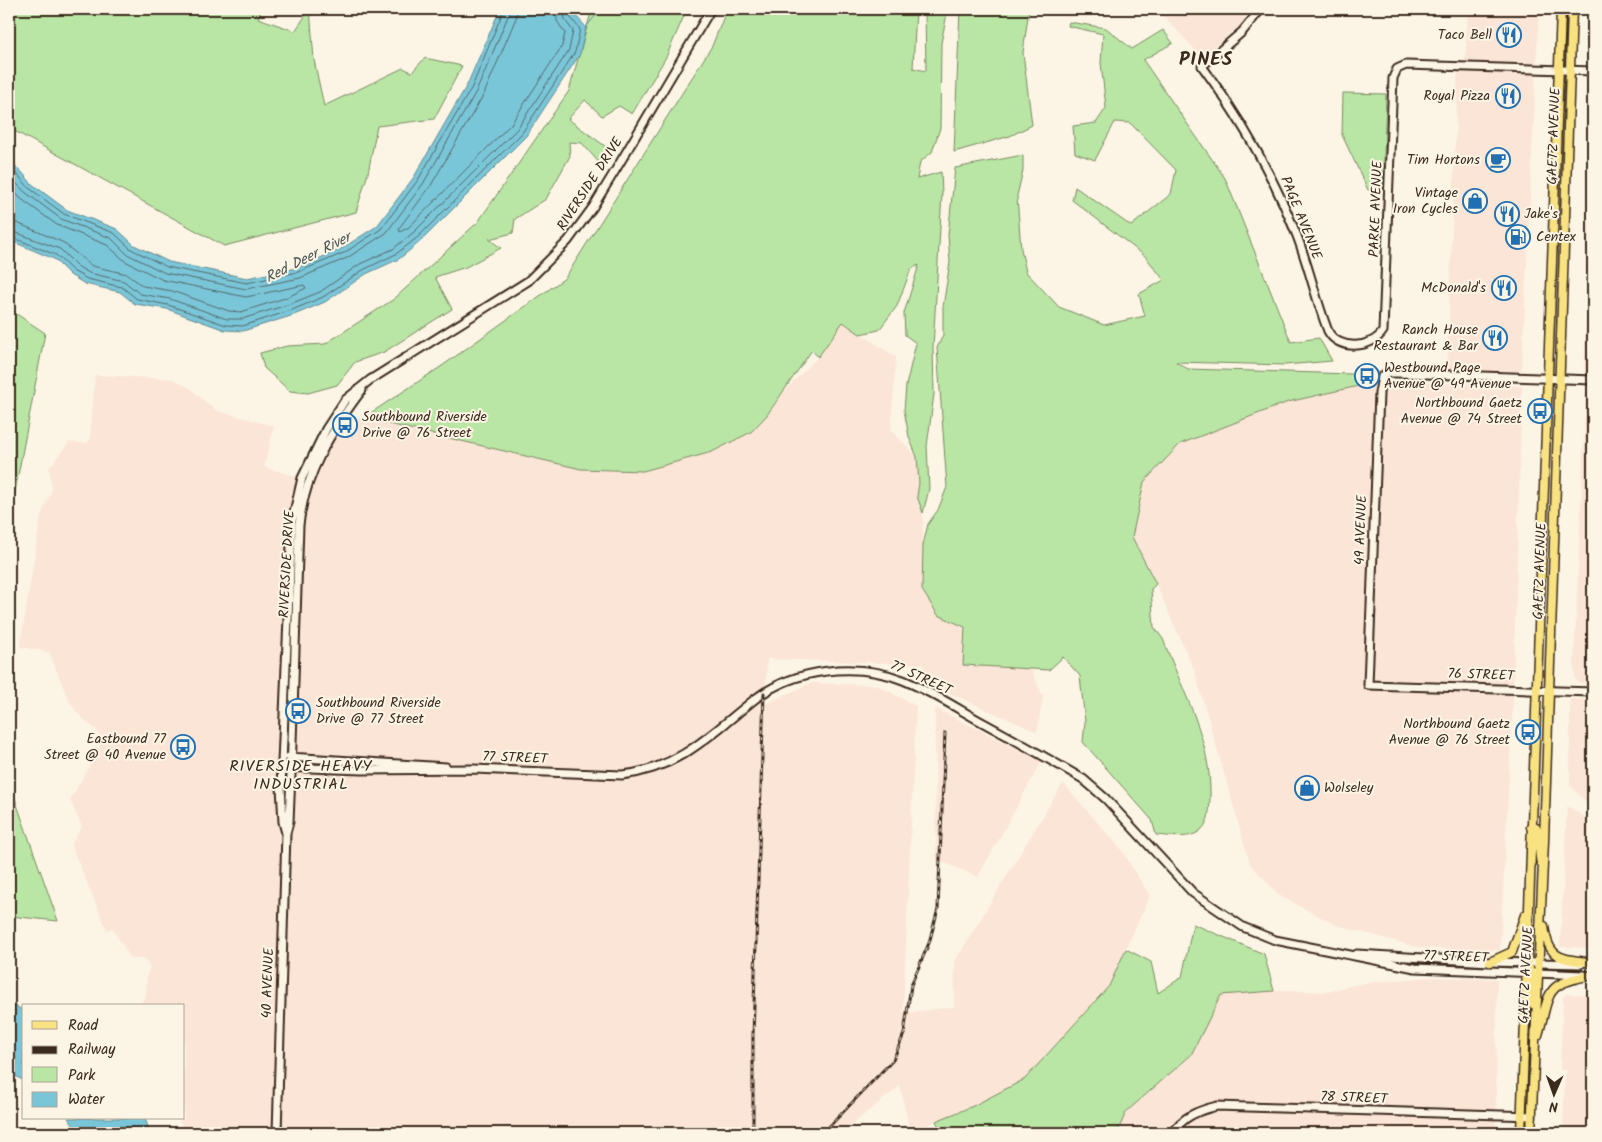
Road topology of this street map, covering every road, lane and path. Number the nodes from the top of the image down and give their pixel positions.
1 (711, 9) edge
2 (1261, 9) edge
3 (1561, 9) edge
4 (1572, 9) edge
5 (1558, 70) junction
6 (1569, 70) junction
7 (1593, 71) edge
8 (1383, 331) joint
9 (1547, 378) junction
10 (1559, 378) junction
11 (370, 380) junction
12 (1593, 380) edge
13 (1368, 684) joint
14 (1535, 690) junction
15 (1548, 690) junction
16 (1593, 692) edge
17 (283, 757) junction
18 (292, 757) junction
19 (283, 767) junction
20 (291, 768) junction
21 (461, 769) junction
22 (1531, 826) junction
23 (286, 833) junction
24 (1543, 872) junction
25 (1529, 904) junction
26 (1541, 907) junction
27 (1320, 951) junction
28 (1490, 962) junction
29 (1526, 963) junction
30 (1539, 963) junction
31 (1593, 964) edge
32 (1528, 972) junction
33 (1539, 973) junction
34 (1593, 975) edge
35 (1534, 1049) junction
36 (1522, 1116) junction
37 (1532, 1116) junction
38 (277, 1133) edge
39 (1172, 1133) edge
40 (1521, 1133) edge
41 (1531, 1133) edge

1 - 11 main road, RIVERSIDE DRIVE
2 - 8 main road, PAGE AVENUE
3 - 5 main road, GAETZ AVENUE
4 - 6 main road, GAETZ AVENUE
5 - 6 main road
5 - 8 main road, PARKE AVENUE
5 - 9 main road, GAETZ AVENUE
6 - 7 main road
6 - 10 main road, GAETZ AVENUE
9 - 10 main road
9 - 13 main road, 49 AVENUE
9 - 14 main road, GAETZ AVENUE
10 - 12 main road
10 - 15 main road, GAETZ AVENUE
11 - 17 main road, RIVERSIDE DRIVE
11 - 18 main road, RIVERSIDE DRIVE
13 - 14 main road, 76 STREET
14 - 15 main road, 76 STREET
14 - 22 main road, GAETZ AVENUE
15 - 16 main road, 76 STREET
15 - 24 main road, GAETZ AVENUE
17 - 18 main road, 77 STREET
17 - 19 main road, 40 AVENUE
18 - 20 main road, RIVERSIDE DRIVE
18 - 21 main road, 77 STREET
19 - 20 main road, 77 STREET
19 - 23 main road, 40 AVENUE
20 - 21 main road, 77 STREET
20 - 23 main road, 40 AVENUE
21 - 27 main road, 77 STREET
22 - 24 main road
22 - 25 main road, GAETZ AVENUE
23 - 38 main road, 40 AVENUE
24 - 26 main road, GAETZ AVENUE
25 - 28 main road
25 - 29 main road, GAETZ AVENUE
26 - 30 main road, GAETZ AVENUE
26 - 31 main road
27 - 28 main road, 77 STREET
27 - 32 main road, 77 STREET
28 - 29 main road, 77 STREET
29 - 30 main road, 77 STREET
29 - 32 main road, GAETZ AVENUE
30 - 31 main road, 77 STREET
30 - 33 main road, GAETZ AVENUE
32 - 33 main road, 77 STREET
32 - 35 main road
32 - 36 main road, GAETZ AVENUE
33 - 34 main road, 77 STREET
33 - 35 main road, GAETZ AVENUE
34 - 35 main road
35 - 37 main road, GAETZ AVENUE
36 - 37 main road, 78 STREET
36 - 39 main road, 78 STREET
36 - 40 main road, GAETZ AVENUE
37 - 41 main road, GAETZ AVENUE

